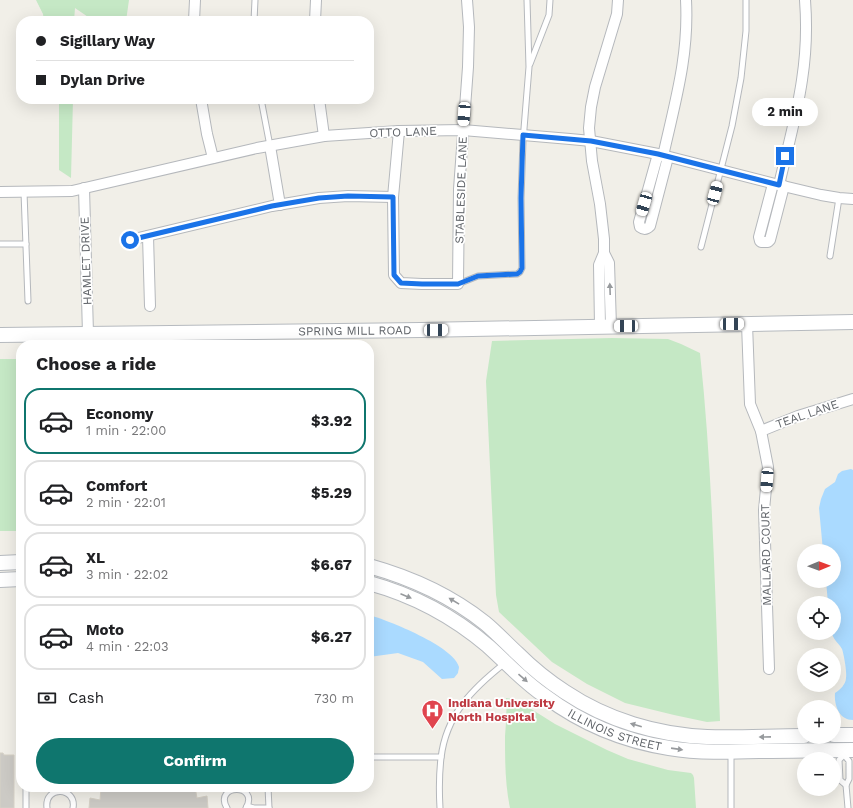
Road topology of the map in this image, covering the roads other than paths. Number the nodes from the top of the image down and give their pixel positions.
1 (195, 0) edge
2 (255, 0) edge
3 (316, 0) edge
4 (467, 0) edge
5 (527, 0) edge
6 (550, 0) edge
7 (618, 0) edge
8 (686, 0) edge
9 (746, 0) edge
10 (805, 0) edge
11 (194, 16) edge
12 (254, 16) edge
13 (315, 16) edge
14 (529, 67) junction
15 (202, 104) edge
16 (263, 104) edge
17 (321, 104) edge
18 (463, 130) junction
19 (399, 131) junction
20 (523, 135) junction
21 (324, 136) junction
22 (591, 141) junction
23 (270, 146) junction
24 (663, 156) junction
25 (213, 158) junction
26 (720, 170) junction
27 (652, 174) junction
28 (661, 184) junction
29 (778, 185) junction
30 (84, 188) junction
31 (0, 192) edge
32 (24, 192) junction
33 (393, 197) junction
34 (839, 198) junction
35 (853, 199) edge
36 (644, 204) junction
37 (280, 205) junction
38 (767, 208) junction
39 (654, 213) junction
40 (776, 218) junction
41 (148, 236) junction
42 (130, 240) dead end
43 (0, 244) edge
44 (26, 244) junction
45 (701, 247) dead end
46 (830, 256) dead end
47 (458, 284) junction
48 (28, 302) dead end
49 (150, 306) dead end
50 (853, 322) edge
51 (747, 324) junction
52 (606, 326) junction
53 (88, 334) junction
54 (0, 335) edge
55 (853, 399) edge
56 (761, 431) junction
57 (16, 562) edge
58 (0, 563) edge
59 (374, 567) edge
60 (16, 579) edge
61 (0, 580) edge
62 (374, 585) edge
63 (506, 663) junction
64 (769, 669) dead end
65 (844, 735) edge
66 (797, 736) edge
67 (847, 751) edge
68 (730, 752) junction
69 (441, 756) junction
70 (374, 757) edge
71 (846, 785) junction
72 (26, 792) edge
73 (54, 792) edge
74 (65, 792) edge
75 (229, 792) edge
76 (244, 792) edge
77 (268, 792) edge
78 (246, 807) edge
79 (26, 808) edge
80 (47, 808) edge
81 (73, 808) edge
82 (227, 808) edge
83 (269, 808) edge
84 (440, 808) edge
85 (731, 808) edge
86 (848, 808) edge

1 - 11 street
2 - 12 lane
3 - 13 street
4 - 18 street, STABLESIDE LANE
5 - 14 lane
6 - 14 lane
7 - 22 street
8 - 24 street
9 - 26 lane
10 - 29 street
14 - 20 lane
15 - 25 street
16 - 23 lane
17 - 21 street
18 - 19 street, OTTO LANE
18 - 20 street, OTTO LANE
18 - 47 street, STABLESIDE LANE
19 - 21 street, OTTO LANE
19 - 33 street
20 - 22 street, OTTO LANE
20 - 47 lane
21 - 23 street, OTTO LANE
22 - 24 street, OTTO LANE
22 - 52 street
23 - 25 street, OTTO LANE
23 - 37 street
24 - 26 street, OTTO LANE
24 - 27 street
24 - 28 street
25 - 30 street, OTTO LANE
26 - 29 street, OTTO LANE
26 - 45 lane
27 - 28 lane
27 - 36 street
28 - 39 street
29 - 34 street, OTTO LANE
29 - 38 street
29 - 40 street
30 - 32 street, OTTO LANE
30 - 53 street, HAMLET DRIVE
31 - 32 street, OTTO LANE
32 - 44 lane
33 - 37 street
33 - 47 street
34 - 35 street, OTTO LANE
34 - 46 lane
36 - 39 lane
36 - 39 street
37 - 41 street
38 - 40 lane
38 - 40 street
41 - 42 street
41 - 49 street
43 - 44 lane
44 - 48 lane
50 - 51 street, SPRING MILL ROAD
51 - 52 street, SPRING MILL ROAD
51 - 56 street, MALLARD COURT
52 - 53 street, SPRING MILL ROAD
53 - 54 street, SPRING MILL ROAD
55 - 56 street, TEAL LANE
56 - 64 street, MALLARD COURT
57 - 58 street
66 -> 59 street, ILLINOIS STREET
60 - 61 street
62 -> 63 street, ILLINOIS STREET
63 -> 68 street, ILLINOIS STREET
63 - 69 lane
65 - 67 lane
67 - 68 street, ILLINOIS STREET
67 - 71 lane
67 - 71 lane
68 - 85 lane
69 - 70 lane
69 - 84 lane
71 - 86 lane
72 - 79 lane
73 - 80 lane
74 - 81 lane
75 - 82 lane
76 - 78 lane
77 - 83 lane
78 - 83 lane

